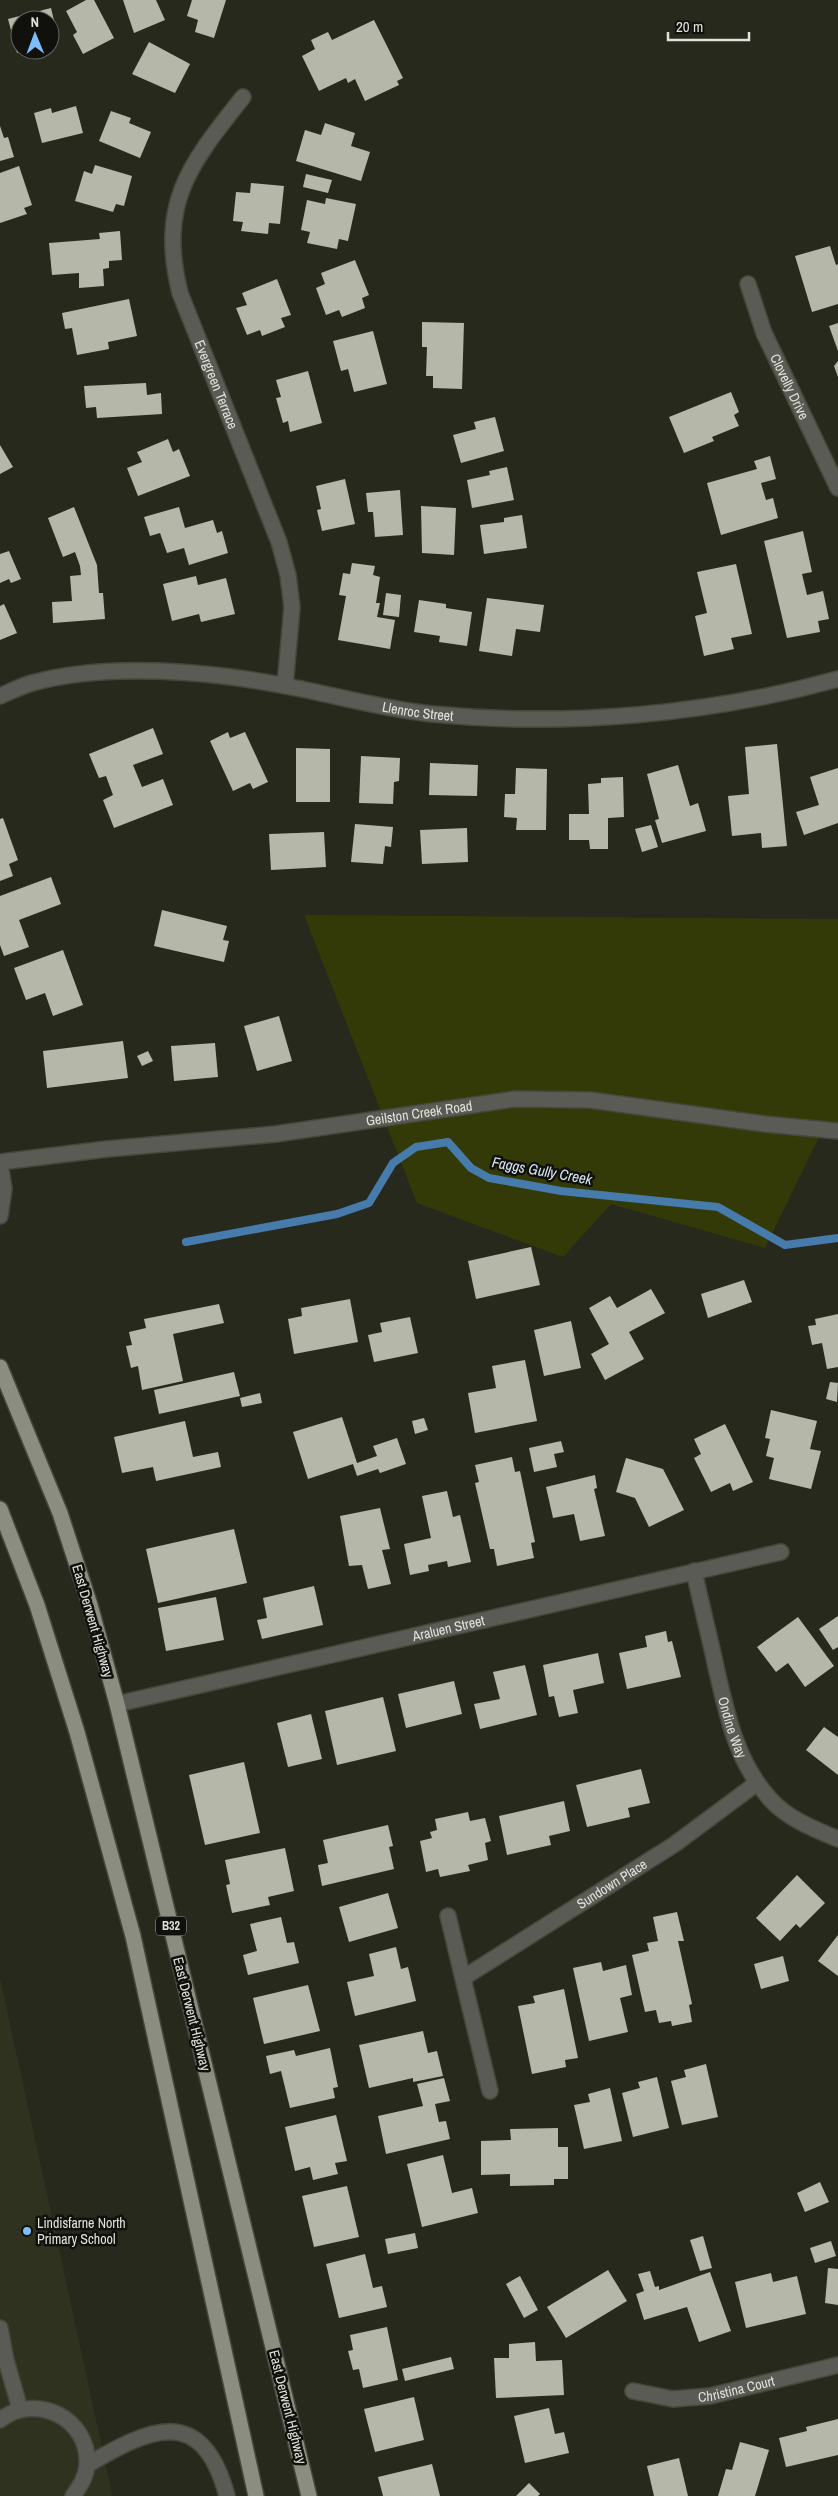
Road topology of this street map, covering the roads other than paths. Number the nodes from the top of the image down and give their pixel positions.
1 (243, 97) dead end
2 (748, 284) dead end
3 (838, 488) edge
4 (838, 679) edge
5 (285, 686) junction
6 (0, 696) edge
7 (838, 1131) edge
8 (0, 1163) edge
9 (0, 1216) edge
10 (0, 1367) edge
11 (0, 1509) edge
12 (781, 1552) dead end
13 (694, 1571) junction
14 (117, 1704) junction
15 (757, 1783) junction
16 (838, 1839) edge
17 (448, 1916) dead end
18 (463, 1978) junction
19 (490, 2091) dead end
20 (0, 2328) edge
21 (838, 2365) edge
22 (633, 2390) dead end
23 (20, 2409) junction
24 (0, 2420) edge
25 (87, 2465) junction
26 (73, 2496) edge
27 (227, 2496) edge
28 (256, 2496) edge
29 (310, 2496) edge

1 - 5 street, Evergreen Terrace
2 - 3 street, Clovelly Drive
4 - 5 street, Llenroc Street
5 - 6 street, Llenroc Street
7 - 8 street, Geilston Creek Road
8 - 9 street
10 - 14 main road, East Derwent Highway / B32
11 - 28 main road
12 - 13 street, Araluen Street
13 - 14 street, Araluen Street
13 - 15 street, Ondine Way
14 - 29 main road, East Derwent Highway / B32
15 - 16 street, Ondine Way
15 - 18 street, Sundown Place
17 - 18 street
18 - 19 street
20 - 23 street
21 - 22 street, Christina Court
23 - 24 street
23 - 25 street
25 - 26 street
25 - 27 street

